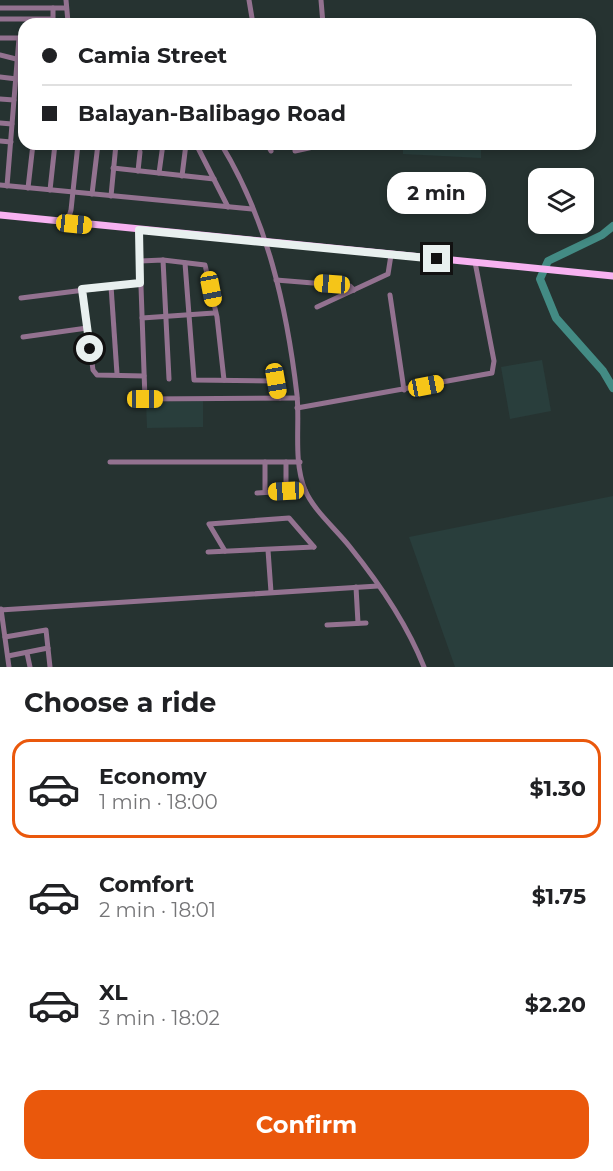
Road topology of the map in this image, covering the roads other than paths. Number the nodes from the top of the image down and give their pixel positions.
1 (12, 0) edge
2 (66, 0) edge
3 (249, 0) edge
4 (321, 0) edge
5 (0, 8) edge
6 (13, 8) junction
7 (53, 8) junction
8 (66, 8) junction
9 (53, 18) edge
10 (69, 18) edge
11 (252, 18) edge
12 (322, 18) edge
13 (0, 19) edge
14 (18, 19) edge
15 (0, 38) edge
16 (18, 38) edge
17 (0, 55) edge
18 (18, 59) edge
19 (18, 74) edge
20 (0, 77) edge
21 (17, 79) junction
22 (0, 99) edge
23 (14, 100) junction
24 (0, 123) edge
25 (12, 124) junction
26 (0, 141) edge
27 (11, 142) junction
28 (32, 150) edge
29 (54, 150) edge
30 (77, 150) edge
31 (97, 150) edge
32 (115, 150) edge
33 (162, 150) edge
34 (185, 150) edge
35 (199, 150) edge
36 (225, 150) edge
37 (140, 152) dead end
38 (0, 160) edge
39 (9, 161) junction
40 (113, 168) junction
41 (138, 171) junction
42 (159, 173) junction
43 (182, 176) junction
44 (214, 179) junction
45 (3, 185) edge
46 (28, 188) junction
47 (50, 190) junction
48 (73, 192) junction
49 (93, 194) junction
50 (111, 196) junction
51 (228, 207) junction
52 (252, 209) dead end
53 (0, 215) edge
54 (71, 223) junction
55 (139, 230) junction
56 (268, 243) junction
57 (391, 255) junction
58 (163, 260) junction
59 (140, 261) junction
60 (475, 261) junction
61 (185, 263) junction
62 (613, 276) edge
63 (276, 280) junction
64 (140, 283) junction
65 (111, 286) junction
66 (82, 289) junction
67 (354, 290) junction
68 (390, 295) dead end
69 (21, 298) dead end
70 (317, 307) dead end
71 (214, 314) junction
72 (189, 315) junction
73 (166, 316) junction
74 (142, 318) junction
75 (87, 328) junction
76 (23, 337) dead end
77 (117, 374) junction
78 (144, 376) junction
79 (169, 379) dead end
80 (224, 381) junction
81 (404, 390) junction
82 (279, 398) junction
83 (297, 398) junction
84 (297, 408) junction
85 (110, 462) dead end
86 (265, 462) junction
87 (286, 462) junction
88 (300, 462) junction
89 (305, 490) junction
90 (286, 491) junction
91 (265, 492) junction
92 (257, 493) dead end
93 (268, 550) junction
94 (225, 551) junction
95 (208, 552) dead end
96 (378, 586) junction
97 (356, 587) junction
98 (271, 592) junction
99 (0, 609) edge
100 (1, 622) edge
101 (358, 623) junction
102 (366, 623) dead end
103 (327, 625) dead end
104 (5, 638) junction
105 (48, 648) junction
106 (27, 653) junction
107 (8, 656) junction
108 (9, 667) edge
109 (30, 667) edge
110 (50, 667) edge
111 (424, 667) edge

1 - 6 street
2 - 8 street
3 - 11 street
4 - 12 street
5 - 6 street
6 - 7 street
7 - 8 street
7 - 9 street
8 - 10 street
13 - 14 street
15 - 16 street
17 - 18 street
19 - 21 street
20 - 21 street
21 - 23 street
22 - 23 street
23 - 25 street
24 - 25 street
25 - 27 street
26 - 27 street
27 - 39 street
28 - 46 street
29 - 47 street
30 - 48 street
31 - 49 street
32 - 40 street
33 - 42 street
34 - 43 street
35 - 44 street
36 - 56 street
37 - 41 street
38 - 39 street
39 - 45 street
40 - 41 street
40 - 50 street
41 - 42 street
42 - 43 street
43 - 44 street
44 - 51 street
45 - 46 street
46 - 47 street
47 - 48 street
48 - 49 street
48 - 54 street
49 - 50 street
50 - 51 street
51 - 52 street
53 - 54 main road
54 - 55 main road
55 - 56 main road
55 - 59 street
56 - 57 main road
56 - 63 street
57 - 60 main road
57 - 67 street
58 - 59 street
58 - 61 street
58 - 73 street
59 - 64 street
60 - 62 main road
60 - 81 street
61 - 71 street
61 - 72 street
63 - 67 street
63 - 83 street
64 - 65 street
64 - 74 street
65 - 66 street
65 - 77 street
66 - 69 street
66 - 75 street
67 - 70 street
68 - 81 street
71 - 72 street
71 - 80 street
72 - 73 street
72 - 80 street
73 - 74 street
73 - 79 street
74 - 78 street
75 - 76 street
75 - 77 street
77 - 78 street
78 - 82 street
80 - 82 street
81 - 84 street
82 - 83 street
83 - 84 street
84 - 88 street
85 - 86 street
86 - 87 street
86 - 91 street
87 - 88 street
87 - 90 street
88 - 89 street
89 - 90 street
89 - 96 street
90 - 91 street
91 - 92 street
93 - 94 street
93 - 94 street
93 - 98 street
94 - 95 street
96 - 97 street
96 - 111 street
97 - 98 street
97 - 101 street
98 - 99 street
99 - 100 street
100 - 104 street
101 - 102 street
101 - 103 street
104 - 105 street
104 - 107 street
105 - 106 street
105 - 110 street
106 - 107 street
106 - 109 street
107 - 108 street

